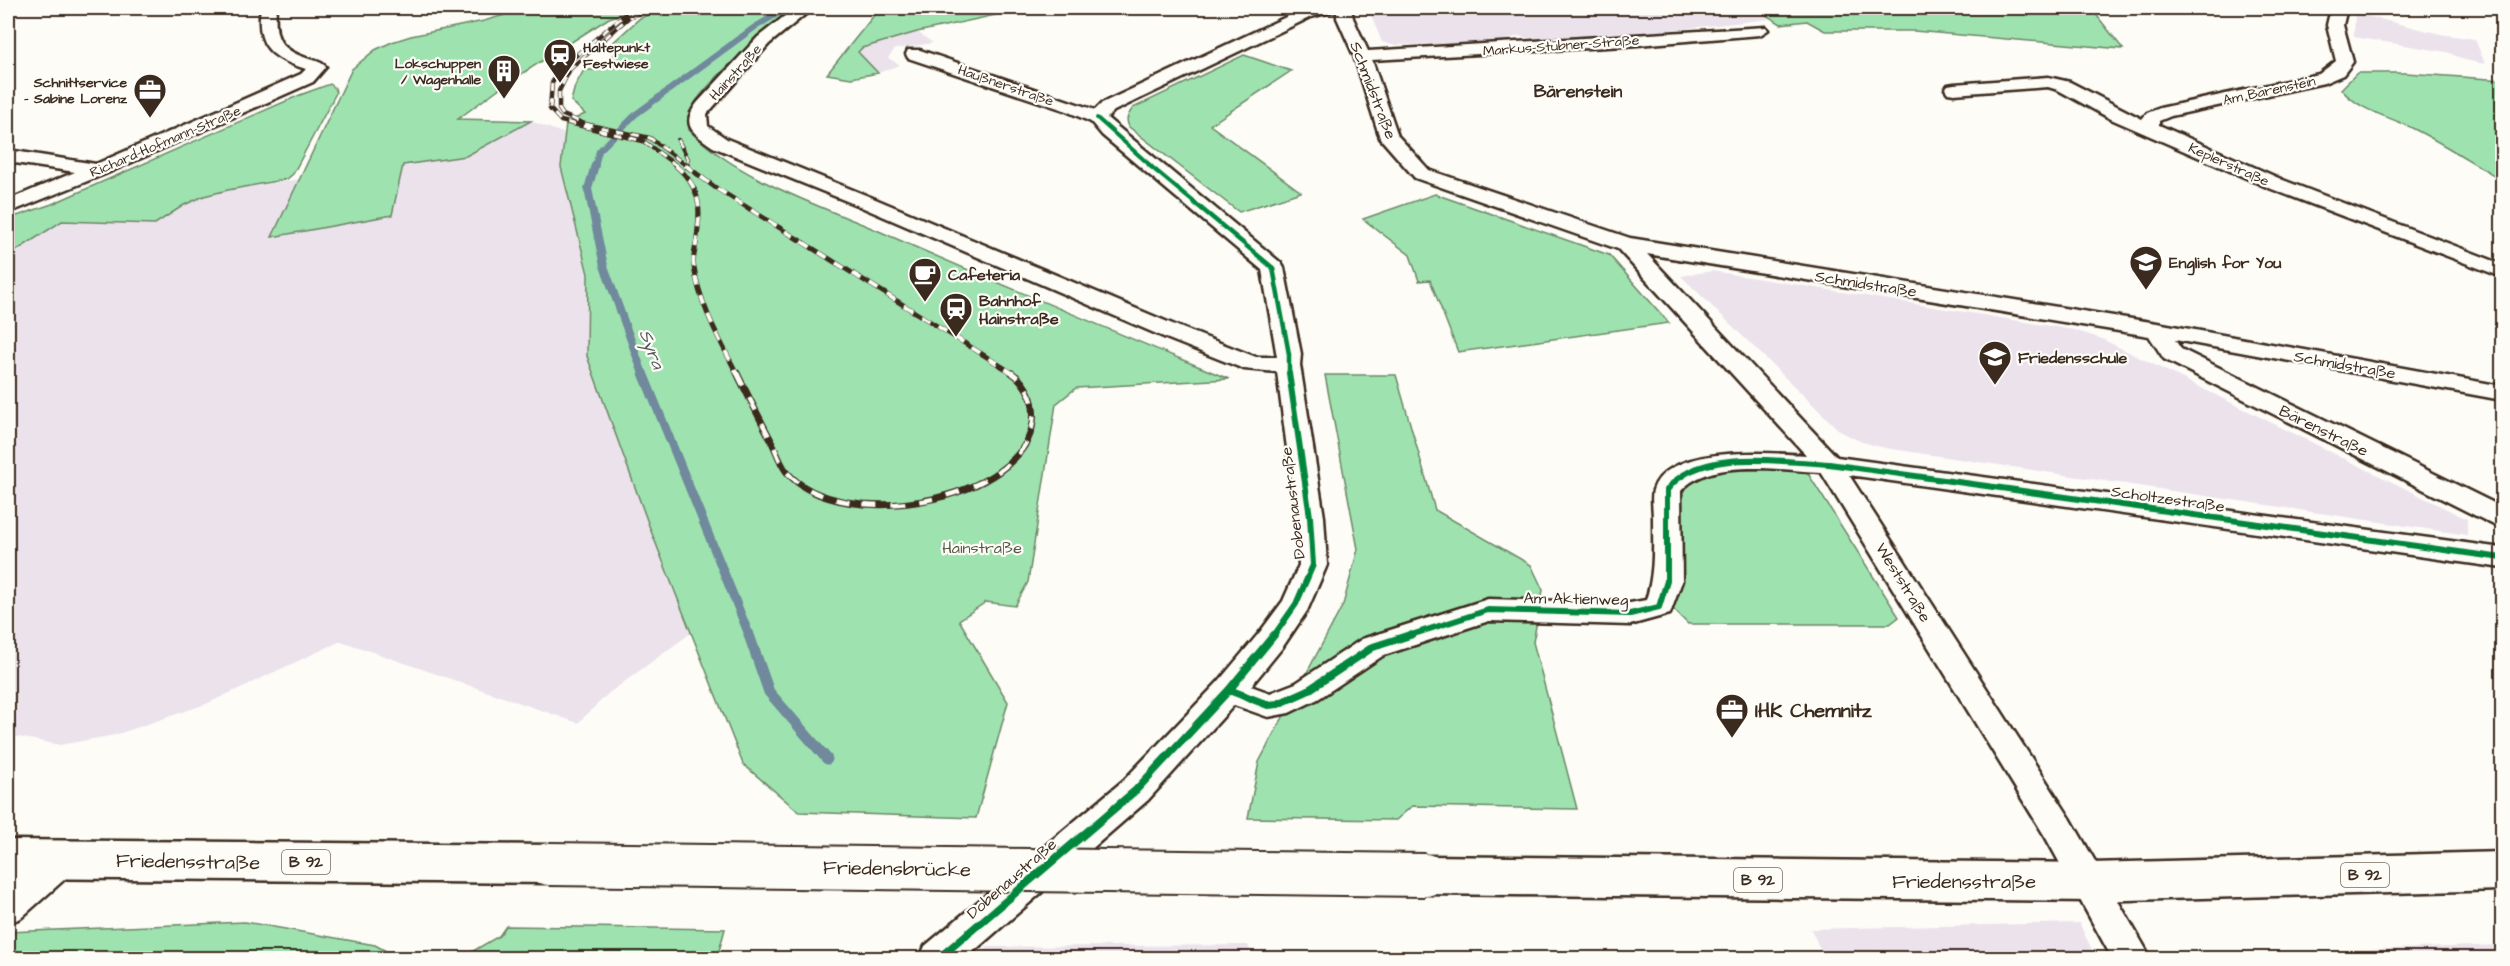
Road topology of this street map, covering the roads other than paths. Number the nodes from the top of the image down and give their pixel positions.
1 (268, 8) edge
2 (805, 8) edge
3 (1327, 8) edge
4 (1344, 8) edge
5 (2339, 8) edge
6 (1760, 30) dead end
7 (914, 54) dead end
8 (1362, 56) junction
9 (1954, 89) dead end
10 (1097, 118) junction
11 (2157, 132) junction
12 (8, 156) edge
13 (98, 170) junction
14 (8, 207) edge
15 (1626, 244) junction
16 (2502, 271) edge
17 (2157, 330) junction
18 (1288, 365) junction
19 (2502, 393) edge
20 (1829, 464) junction
21 (2502, 518) edge
22 (2502, 558) edge
23 (1229, 690) junction
24 (8, 859) edge
25 (62, 859) junction
26 (549, 864) joint
27 (2502, 871) edge
28 (1425, 875) joint
29 (2091, 882) junction
30 (8, 907) edge
31 (939, 958) edge
32 (2132, 958) edge

1 - 13 street, Richard-Hofmann-Straße
2 - 18 street, Hainstraße
3 - 10 street
4 - 8 street, Schmidstraße
5 - 11 street, Am Bärenstein
6 - 8 street, Markus-Stübner-Straße
7 - 10 street, Haußnerstraße
8 - 15 street, Schmidstraße
9 - 11 street, Keplerstraße
10 - 18 street, Dobenaustraße
11 - 16 street, Keplerstraße
12 - 13 street
13 - 14 street, Richard-Hofmann-Straße
15 - 17 street, Schmidstraße
15 - 20 street, Weststraße
17 - 19 street, Schmidstraße
17 - 21 street, Bärenstraße
18 - 23 street, Dobenaustraße
20 - 22 street, Scholtzestraße
20 - 23 street, Am Aktienweg
20 - 29 street, Weststraße
23 - 31 street, Dobenaustraße
24 - 25 main road, Friedensstraße / B 92
25 - 26 main road, Friedensstraße / B 92
25 - 30 street
26 - 28 main road, Friedensbrücke / B 92, bridge
27 - 29 main road, Friedensstraße / B 92
28 - 29 main road, Friedensstraße / B 92
29 - 32 street, Weststraße

